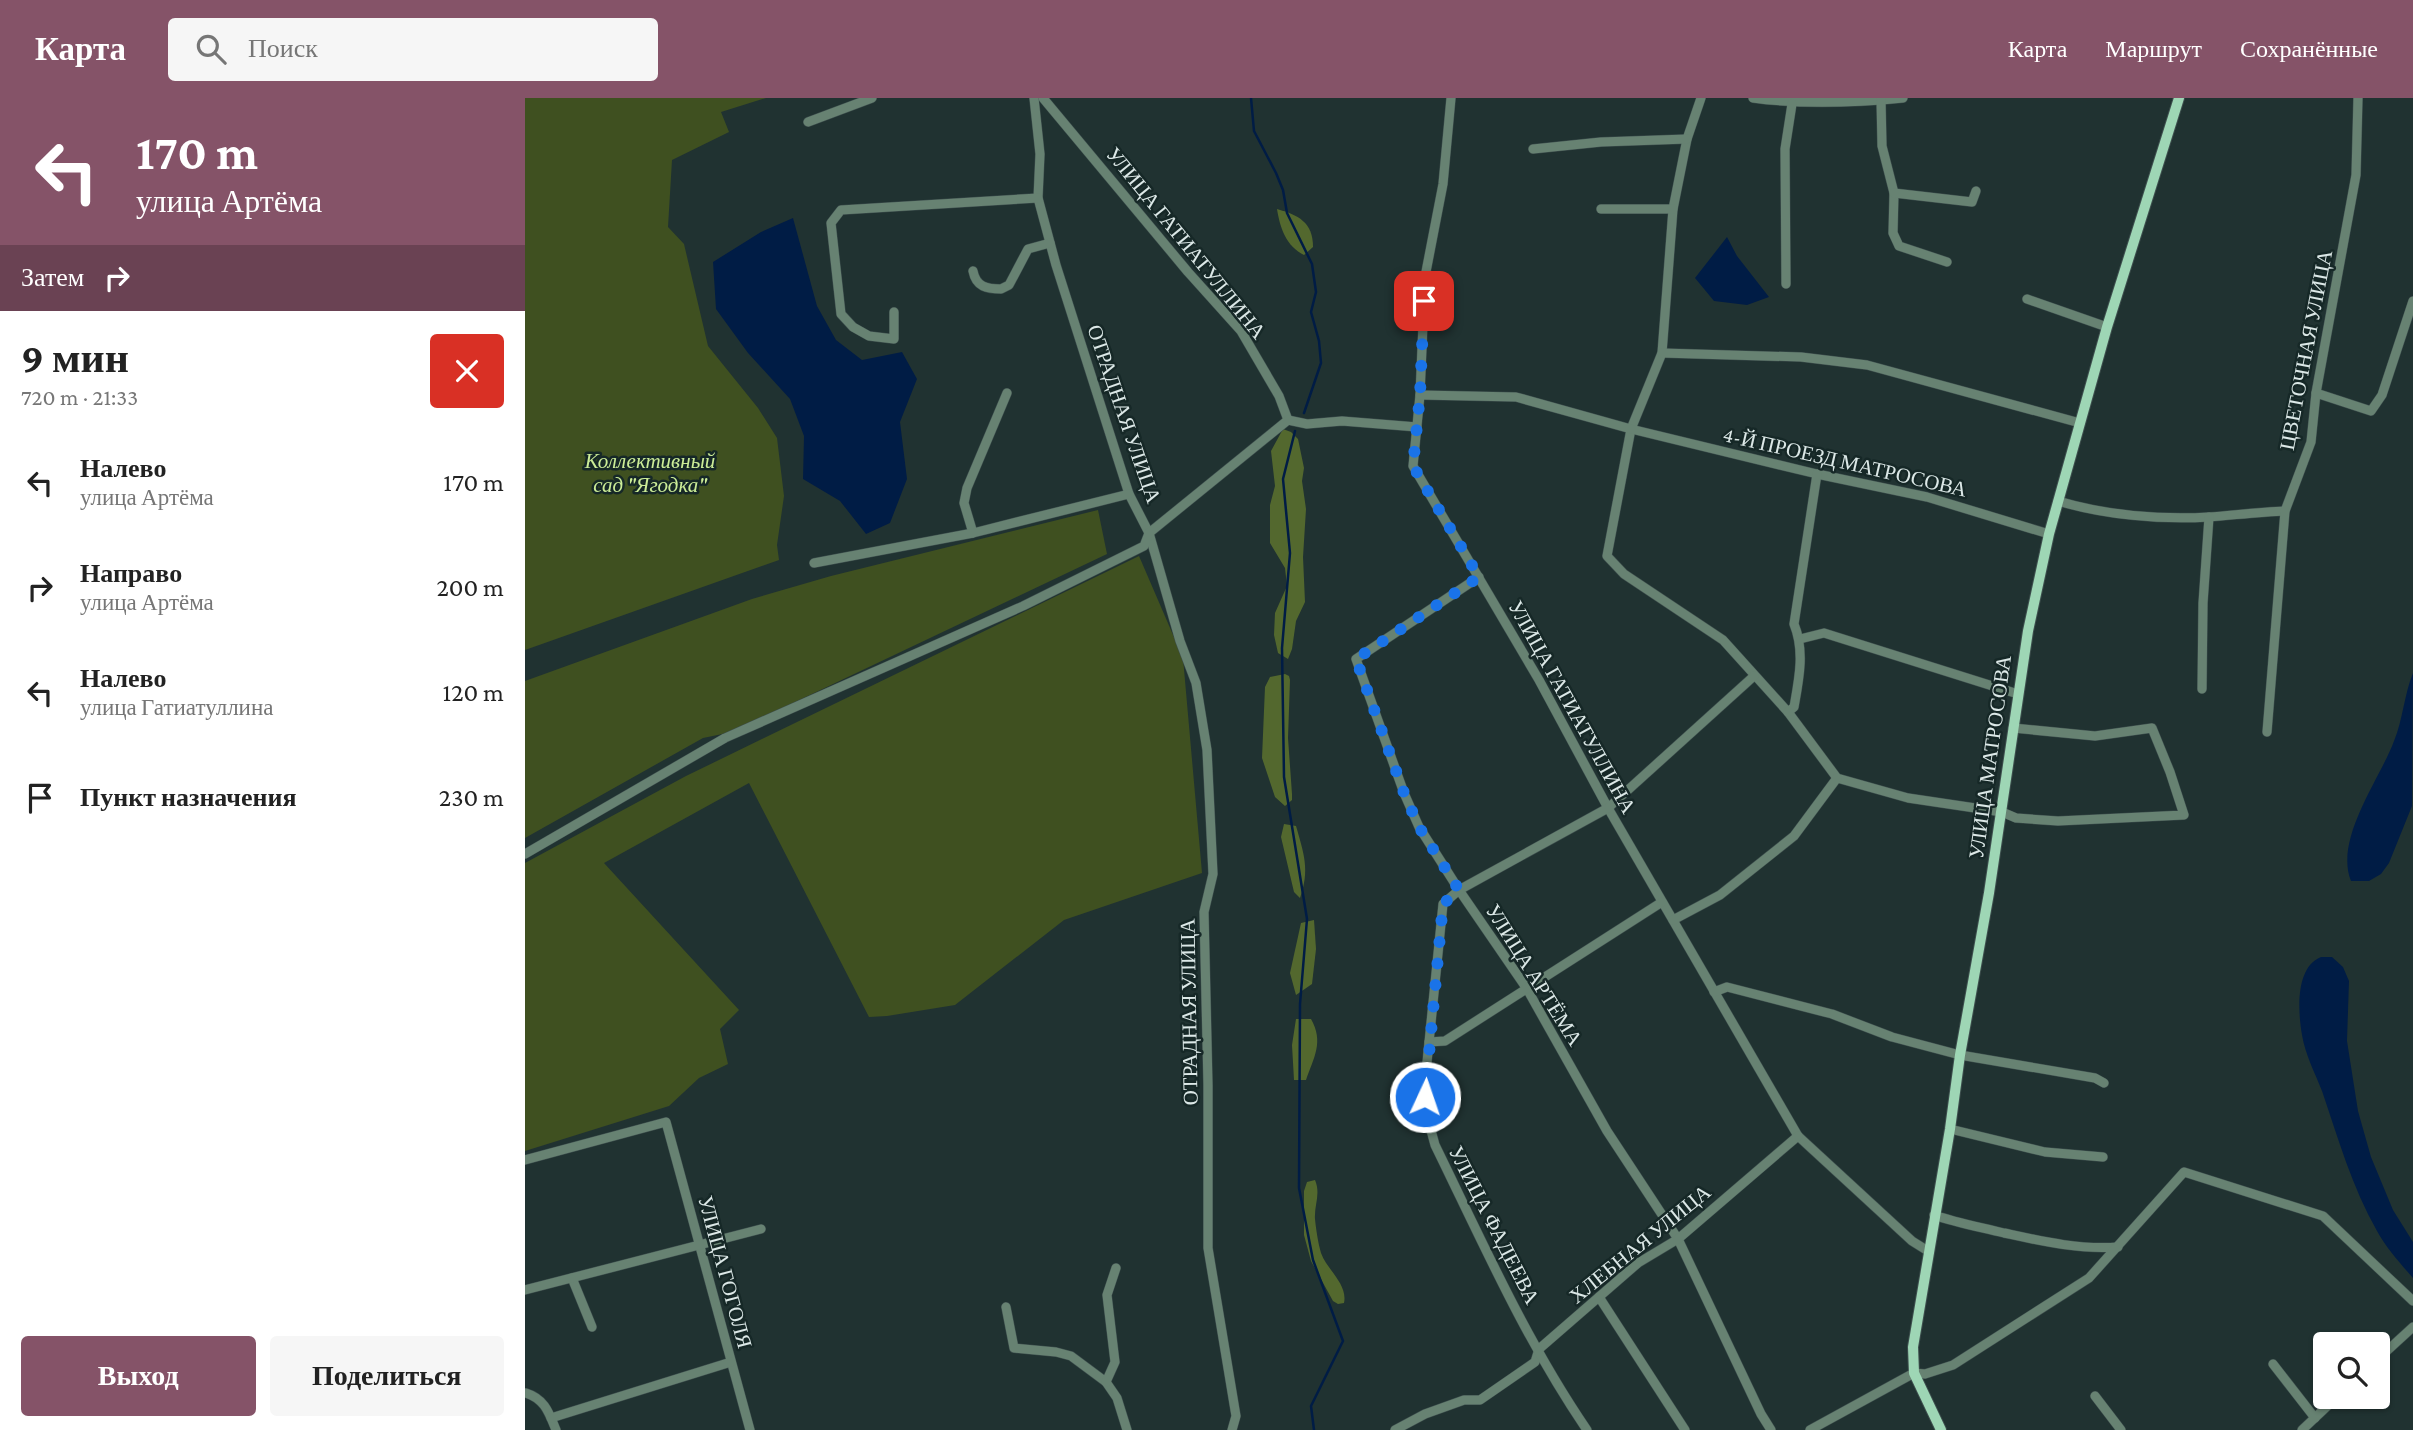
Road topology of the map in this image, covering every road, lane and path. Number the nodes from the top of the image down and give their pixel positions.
1 (872, 98) edge
2 (1034, 98) edge
3 (1042, 98) edge
4 (1451, 98) edge
5 (1701, 98) edge
6 (1753, 98) edge
7 (1903, 98) edge
8 (2179, 98) edge
9 (2358, 98) edge
10 (1881, 100) junction
11 (1792, 104) junction
12 (808, 122) dead end
13 (1687, 139) junction
14 (1533, 149) dead end
15 (1976, 191) dead end
16 (1894, 193) junction
17 (1038, 198) junction
18 (1601, 209) dead end
19 (1673, 209) junction
20 (1050, 243) junction
21 (1947, 262) dead end
22 (973, 271) dead end
23 (1786, 284) dead end
24 (2027, 299) dead end
25 (2413, 301) edge
26 (894, 312) dead end
27 (2107, 327) junction
28 (1662, 353) junction
29 (1007, 393) dead end
30 (2316, 393) junction
31 (1420, 395) junction
32 (1287, 420) junction
33 (2080, 423) junction
34 (1417, 427) junction
35 (1631, 429) junction
36 (1817, 474) junction
37 (1129, 494) junction
38 (2058, 501) junction
39 (2285, 510) junction
40 (2209, 517) junction
41 (973, 533) junction
42 (1149, 533) junction
43 (2049, 534) junction
44 (814, 563) dead end
45 (1479, 577) junction
46 (1800, 639) junction
47 (1753, 676) junction
48 (2202, 689) dead end
49 (2018, 694) junction
50 (1788, 712) junction
51 (2013, 728) junction
52 (2267, 732) dead end
53 (1837, 778) junction
54 (1608, 808) junction
55 (2002, 812) junction
56 (525, 854) edge
57 (1459, 890) junction
58 (1662, 902) junction
59 (1672, 920) junction
60 (1527, 989) junction
61 (1714, 992) junction
62 (1429, 1042) junction
63 (1960, 1055) junction
64 (2104, 1083) dead end
65 (1950, 1129) junction
66 (1798, 1136) junction
67 (2103, 1157) dead end
68 (525, 1160) edge
69 (1934, 1215) junction
70 (761, 1229) dead end
71 (1678, 1239) junction
72 (701, 1246) junction
73 (2118, 1247) junction
74 (1928, 1251) junction
75 (1116, 1268) dead end
76 (572, 1278) junction
77 (525, 1290) edge
78 (1599, 1297) junction
79 (2413, 1301) edge
80 (1006, 1307) dead end
81 (592, 1327) dead end
82 (2413, 1327) edge
83 (2390, 1348) edge
84 (1539, 1349) junction
85 (731, 1362) junction
86 (2273, 1364) dead end
87 (1914, 1373) junction
88 (1106, 1382) junction
89 (525, 1393) edge
90 (2095, 1396) dead end
91 (2324, 1409) edge
92 (551, 1418) junction
93 (2315, 1418) junction
94 (557, 1430) edge
95 (750, 1430) edge
96 (1127, 1430) edge
97 (1232, 1430) edge
98 (1395, 1430) edge
99 (1587, 1430) edge
100 (1685, 1430) edge
101 (1771, 1430) edge
102 (1810, 1430) edge
103 (1941, 1430) edge
104 (2121, 1430) edge
105 (2302, 1430) edge

1 - 12 street
2 - 17 street, ОТРАДНАЯ УЛИЦА
3 - 32 street, УЛИЦА ГАТИАТУЛЛИНА
4 - 31 street, УЛИЦА ГАТИАТУЛЛИНА
5 - 13 street
6 - 11 street
7 - 10 street
8 - 27 main road, УЛИЦА МАТРОСОВА
9 - 30 street, ЦВЕТОЧНАЯ УЛИЦА
10 - 11 street
10 - 16 street
11 - 23 street
13 - 14 street
13 - 19 street
15 - 16 street
16 - 21 street
17 - 20 street, ОТРАДНАЯ УЛИЦА
17 - 26 street
18 - 19 street
19 - 28 street
20 - 22 street
20 - 37 street, ОТРАДНАЯ УЛИЦА
24 - 27 street
25 - 30 street
27 - 33 main road, УЛИЦА МАТРОСОВА
28 - 33 street
28 - 35 street
29 - 41 street
30 - 39 street, ЦВЕТОЧНАЯ УЛИЦА
31 - 34 street, УЛИЦА ГАТИАТУЛЛИНА
31 - 35 street, 4-Й ПРОЕЗД МАТРОСОВА
32 - 34 street
32 - 42 street
33 - 38 main road, УЛИЦА МАТРОСОВА
34 - 45 street, УЛИЦА ГАТИАТУЛЛИНА
35 - 36 street, 4-Й ПРОЕЗД МАТРОСОВА
35 - 47 street
36 - 43 street, 4-Й ПРОЕЗД МАТРОСОВА
36 - 46 street
37 - 41 street
37 - 42 street, ОТРАДНАЯ УЛИЦА
38 - 40 street
38 - 43 main road, УЛИЦА МАТРОСОВА
39 - 40 street
39 - 52 street, ЦВЕТОЧНАЯ УЛИЦА
40 - 48 street
41 - 44 street
42 - 56 street
42 - 97 street, ОТРАДНАЯ УЛИЦА
43 - 49 main road, УЛИЦА МАТРОСОВА
45 - 54 street, УЛИЦА ГАТИАТУЛЛИНА
45 - 57 street, УЛИЦА АРТЁМА
46 - 49 street
46 - 50 street
47 - 50 street
47 - 54 street, УЛИЦА ФАДЕЕВА
49 - 51 main road, УЛИЦА МАТРОСОВА
50 - 53 street
51 - 55 main road, УЛИЦА МАТРОСОВА
51 - 55 street
53 - 55 street
53 - 59 street
54 - 57 street, УЛИЦА ФАДЕЕВА
54 - 58 street, УЛИЦА ГАТИАТУЛЛИНА
55 - 63 main road, УЛИЦА МАТРОСОВА
57 - 60 street, УЛИЦА АРТЁМА
57 - 62 street, УЛИЦА ФАДЕЕВА
58 - 59 street, УЛИЦА ГАТИАТУЛЛИНА
58 - 60 street
59 - 61 street, УЛИЦА ГАТИАТУЛЛИНА
60 - 62 street
60 - 71 street, УЛИЦА АРТЁМА
61 - 63 street
61 - 66 street, УЛИЦА ГАТИАТУЛЛИНА
62 - 84 street, УЛИЦА ФАДЕЕВА
63 - 64 street
63 - 65 main road, УЛИЦА МАТРОСОВА
65 - 67 street
65 - 69 main road, УЛИЦА МАТРОСОВА
66 - 71 street, ХЛЕБНАЯ УЛИЦА
66 - 74 street, УЛИЦА ГАТИАТУЛЛИНА
68 - 72 street, УЛИЦА ГОГОЛЯ
69 - 73 street
69 - 74 main road, УЛИЦА МАТРОСОВА
70 - 72 street
71 - 78 street, ХЛЕБНАЯ УЛИЦА
71 - 101 street, УЛИЦА АРТЁМА
72 - 76 street
72 - 85 street, УЛИЦА ГОГОЛЯ
73 - 79 street
73 - 87 street
74 - 87 main road, УЛИЦА МАТРОСОВА
75 - 88 street
76 - 77 street
76 - 81 street
78 - 84 street, ХЛЕБНАЯ УЛИЦА
78 - 100 street
80 - 88 street
82 - 83 street
84 - 98 street, ХЛЕБНАЯ УЛИЦА
84 - 99 street, УЛИЦА ФАДЕЕВА
85 - 92 street
85 - 95 street, УЛИЦА ГОГОЛЯ
86 - 93 street
87 - 102 street
87 - 103 main road, УЛИЦА МАТРОСОВА
88 - 96 street
89 - 92 street
90 - 104 street
91 - 93 street
92 - 94 street
93 - 105 street

